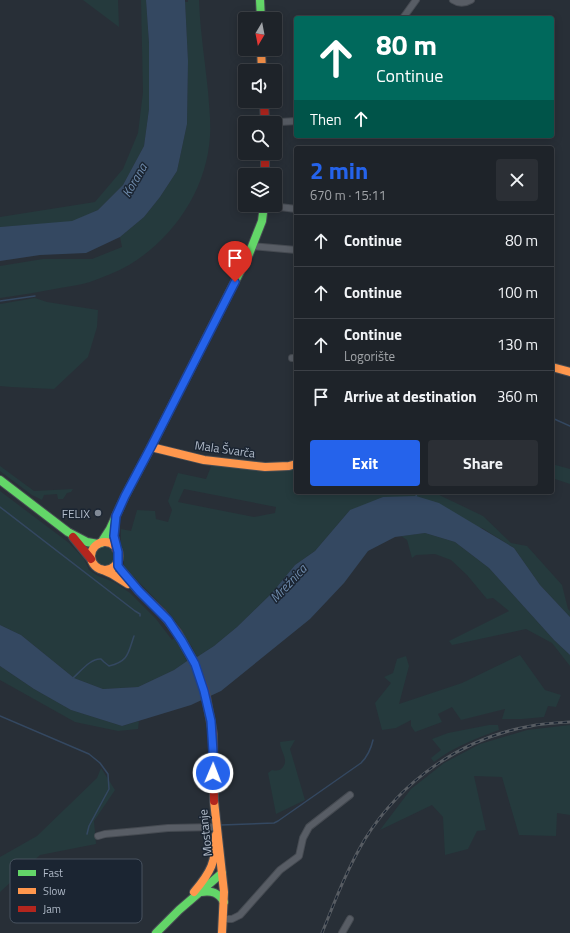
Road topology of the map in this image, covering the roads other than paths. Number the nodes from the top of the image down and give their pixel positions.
1 (260, 0) edge
2 (416, 0) edge
3 (453, 0) edge
4 (471, 0) edge
5 (261, 12) edge
6 (404, 16) edge
7 (294, 121) edge
8 (282, 122) edge
9 (282, 207) edge
10 (294, 209) edge
11 (263, 212) edge
12 (252, 246) junction
13 (294, 250) edge
14 (554, 368) edge
15 (570, 372) edge
16 (151, 447) junction
17 (294, 464) edge
18 (0, 480) edge
19 (116, 516) junction
20 (68, 532) junction
21 (99, 543) junction
22 (116, 548) junction
23 (91, 559) junction
24 (118, 561) junction
25 (102, 569) junction
26 (139, 591) junction
27 (350, 795) dead end
28 (216, 831) junction
29 (98, 836) dead end
30 (209, 873) junction
31 (222, 873) junction
32 (201, 892) junction
33 (224, 902) junction
34 (179, 910) junction
35 (350, 918) dead end
36 (222, 919) junction
37 (156, 933) edge
38 (222, 933) edge
39 (342, 933) edge

1 - 5 main road
2 - 6 street
3 - 4 street
7 - 8 street
9 - 10 street
11 - 12 main road
12 - 13 street
12 - 16 main road
14 - 15 main road
16 - 17 main road, Mala Švarča
16 - 19 main road
18 - 20 main road
19 - 21 main road
19 - 22 main road
20 - 21 main road
20 - 23 main road
21 - 22 main road
21 - 23 main road
22 - 24 main road
23 - 25 main road
24 - 25 main road
24 - 26 main road
25 - 26 main road
26 - 28 main road, Mostanje
27 - 36 street
28 - 29 street
28 - 30 main road
28 - 31 main road, Mostanje
30 - 31 main road
30 - 34 main road
31 - 32 main road
31 - 33 main road, Mostanje
32 - 33 main road
32 - 34 main road
33 - 36 main road, Mostanje
34 - 37 main road
35 - 39 street
36 - 38 main road, Mostanje

